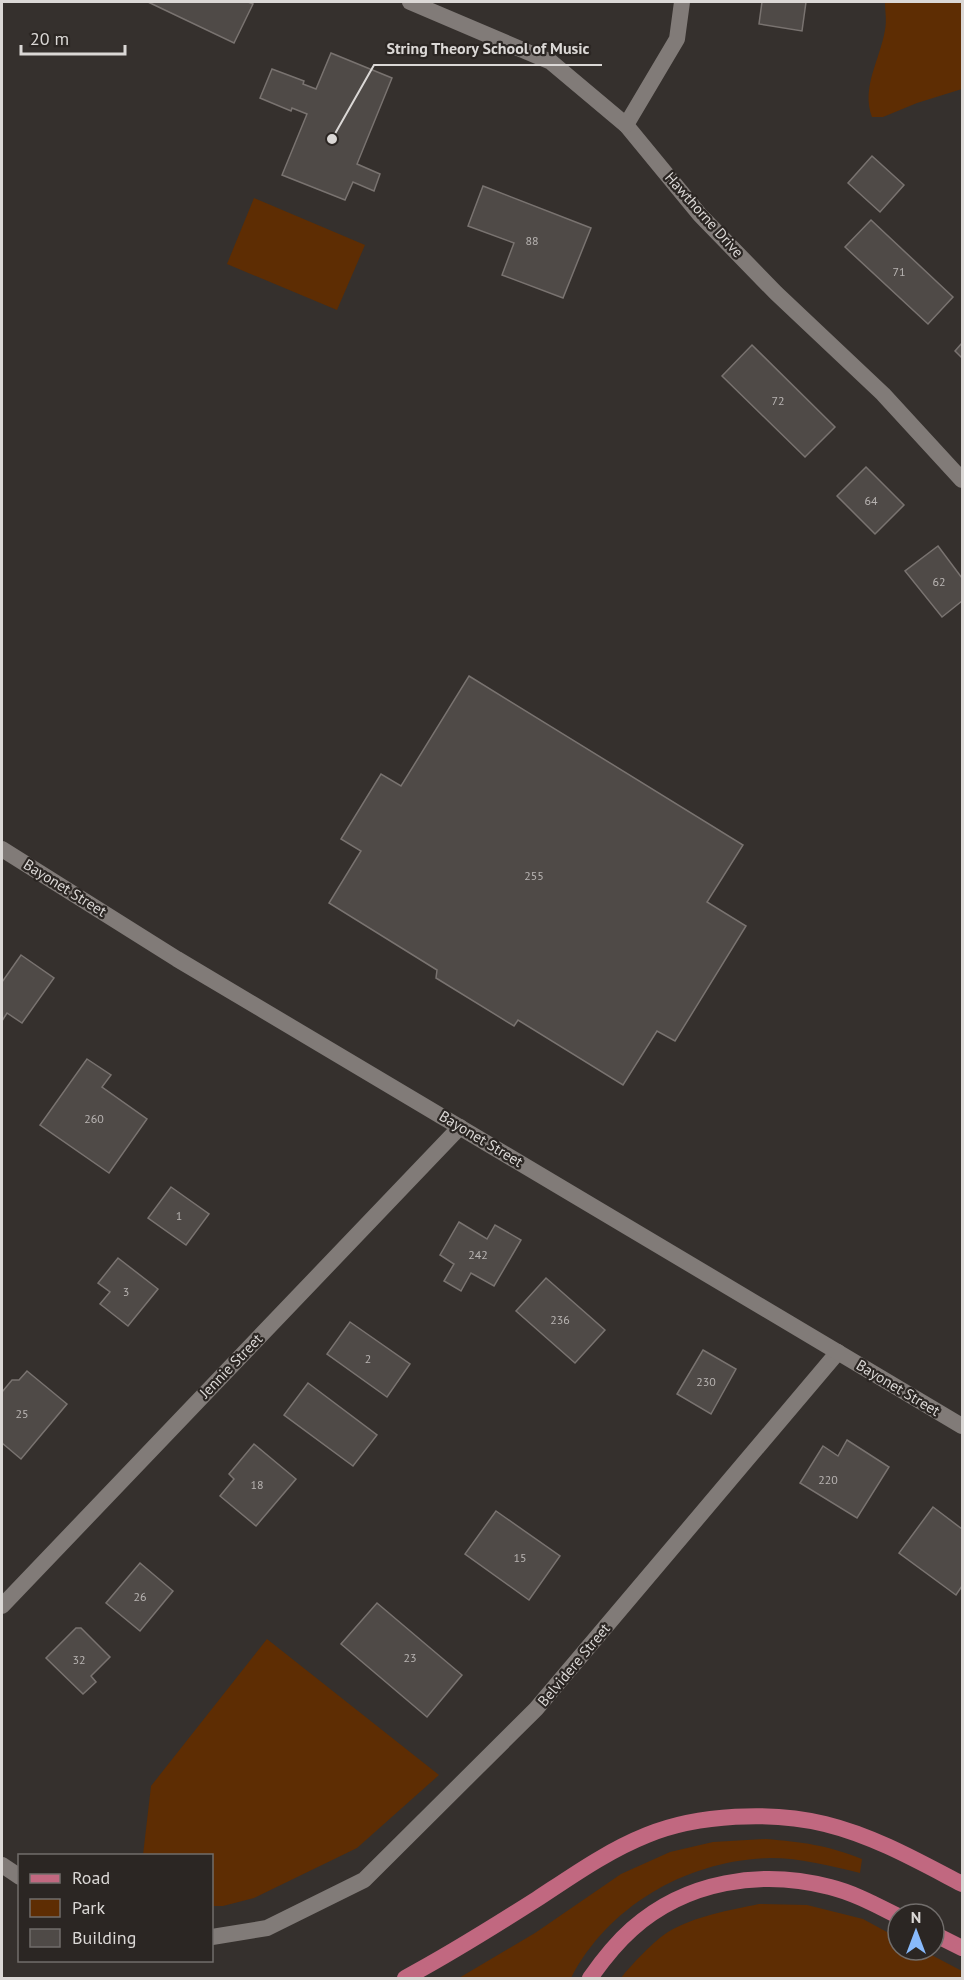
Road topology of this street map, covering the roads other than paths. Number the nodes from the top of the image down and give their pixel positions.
1 (410, 2) edge
2 (682, 2) edge
3 (626, 125) junction
4 (963, 480) edge
5 (2, 849) edge
6 (460, 1127) junction
7 (838, 1352) junction
8 (963, 1426) edge
9 (2, 1606) edge
10 (2, 1865) edge
11 (18, 1876) edge
12 (963, 1884) edge
13 (886, 1910) edge
14 (213, 1937) edge
15 (946, 1940) edge
16 (963, 1948) edge
17 (405, 1978) edge
18 (590, 1978) edge

1 - 3 street, Hawthorne Drive
2 - 3 street
3 - 4 street, Hawthorne Drive
5 - 6 street, Bayonet Street
6 - 7 street, Bayonet Street
6 - 9 street, Jennie Street
7 - 8 street, Bayonet Street
7 - 14 street, Belvidere Street
10 - 11 street
12 - 17 main road
13 - 18 main road
15 - 16 main road

